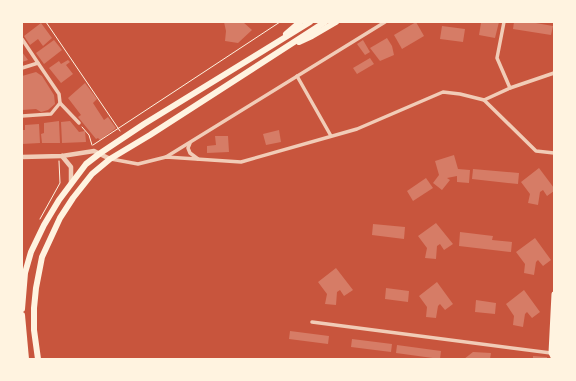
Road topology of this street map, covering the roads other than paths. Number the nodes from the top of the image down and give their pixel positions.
1 (300, 22) edge
2 (310, 22) edge
3 (325, 22) edge
4 (336, 22) edge
5 (385, 22) edge
6 (504, 22) edge
7 (22, 39) edge
8 (280, 40) junction
9 (286, 47) junction
10 (38, 63) junction
11 (22, 68) edge
12 (554, 73) edge
13 (297, 76) junction
14 (510, 88) junction
15 (484, 100) junction
16 (60, 103) junction
17 (22, 116) edge
18 (79, 123) road end
19 (331, 136) junction
20 (196, 138) junction
21 (96, 152) junction
22 (554, 153) edge
23 (62, 156) junction
24 (166, 157) junction
25 (22, 158) edge
26 (110, 159) junction
27 (199, 159) junction
28 (70, 184) junction
29 (554, 294) edge
30 (22, 309) edge
31 (22, 315) edge
32 (312, 322) dead end
33 (553, 346) edge
34 (553, 353) edge
35 (26, 359) edge
36 (38, 359) edge
37 (554, 359) edge

1 - 8 main road
2 - 8 main road
3 - 9 main road
4 - 9 main road
5 - 13 street
6 - 14 street
7 - 10 street
8 - 21 main road
9 - 26 main road
10 - 11 street
10 - 16 street
12 - 14 street
13 - 19 street
13 - 20 street
14 - 15 street
15 - 19 street
15 - 22 street
16 - 17 street
16 - 18 street
19 - 27 street
20 - 24 street
20 - 27 street
21 - 23 street
21 - 26 street
21 - 28 main road
23 - 25 street
23 - 28 street
24 - 26 street
24 - 27 street
26 - 36 main road
28 - 30 main road
29 - 33 main road
31 - 35 main road
32 - 34 street
33 - 34 main road
34 - 37 main road

